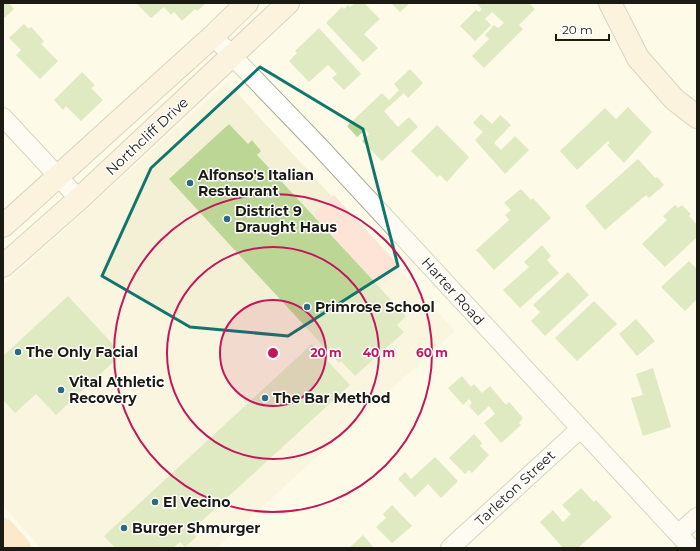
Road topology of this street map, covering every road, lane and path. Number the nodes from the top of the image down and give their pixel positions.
1 (247, 3) edge
2 (610, 3) edge
3 (286, 4) edge
4 (213, 36) junction
5 (233, 56) junction
6 (3, 117) edge
7 (697, 117) edge
8 (58, 177) junction
9 (79, 199) junction
10 (3, 226) edge
11 (3, 266) edge
12 (580, 429) junction
13 (697, 517) edge
14 (3, 530) edge
15 (678, 534) junction
16 (19, 548) edge
17 (450, 548) edge
18 (691, 548) edge

1 - 4 street, Northcliff Drive
2 - 7 street
3 - 5 street, Northcliff Drive
4 - 5 street, Harter Road
4 - 8 street, Northcliff Drive
5 - 9 street, Northcliff Drive
5 - 12 street, Harter Road
6 - 8 street
8 - 9 street
8 - 10 street, Northcliff Drive
9 - 11 street, Northcliff Drive
12 - 15 street, Harter Road
12 - 17 street, Tarleton Street
13 - 15 street
14 - 16 main road
15 - 18 street, Harter Road

